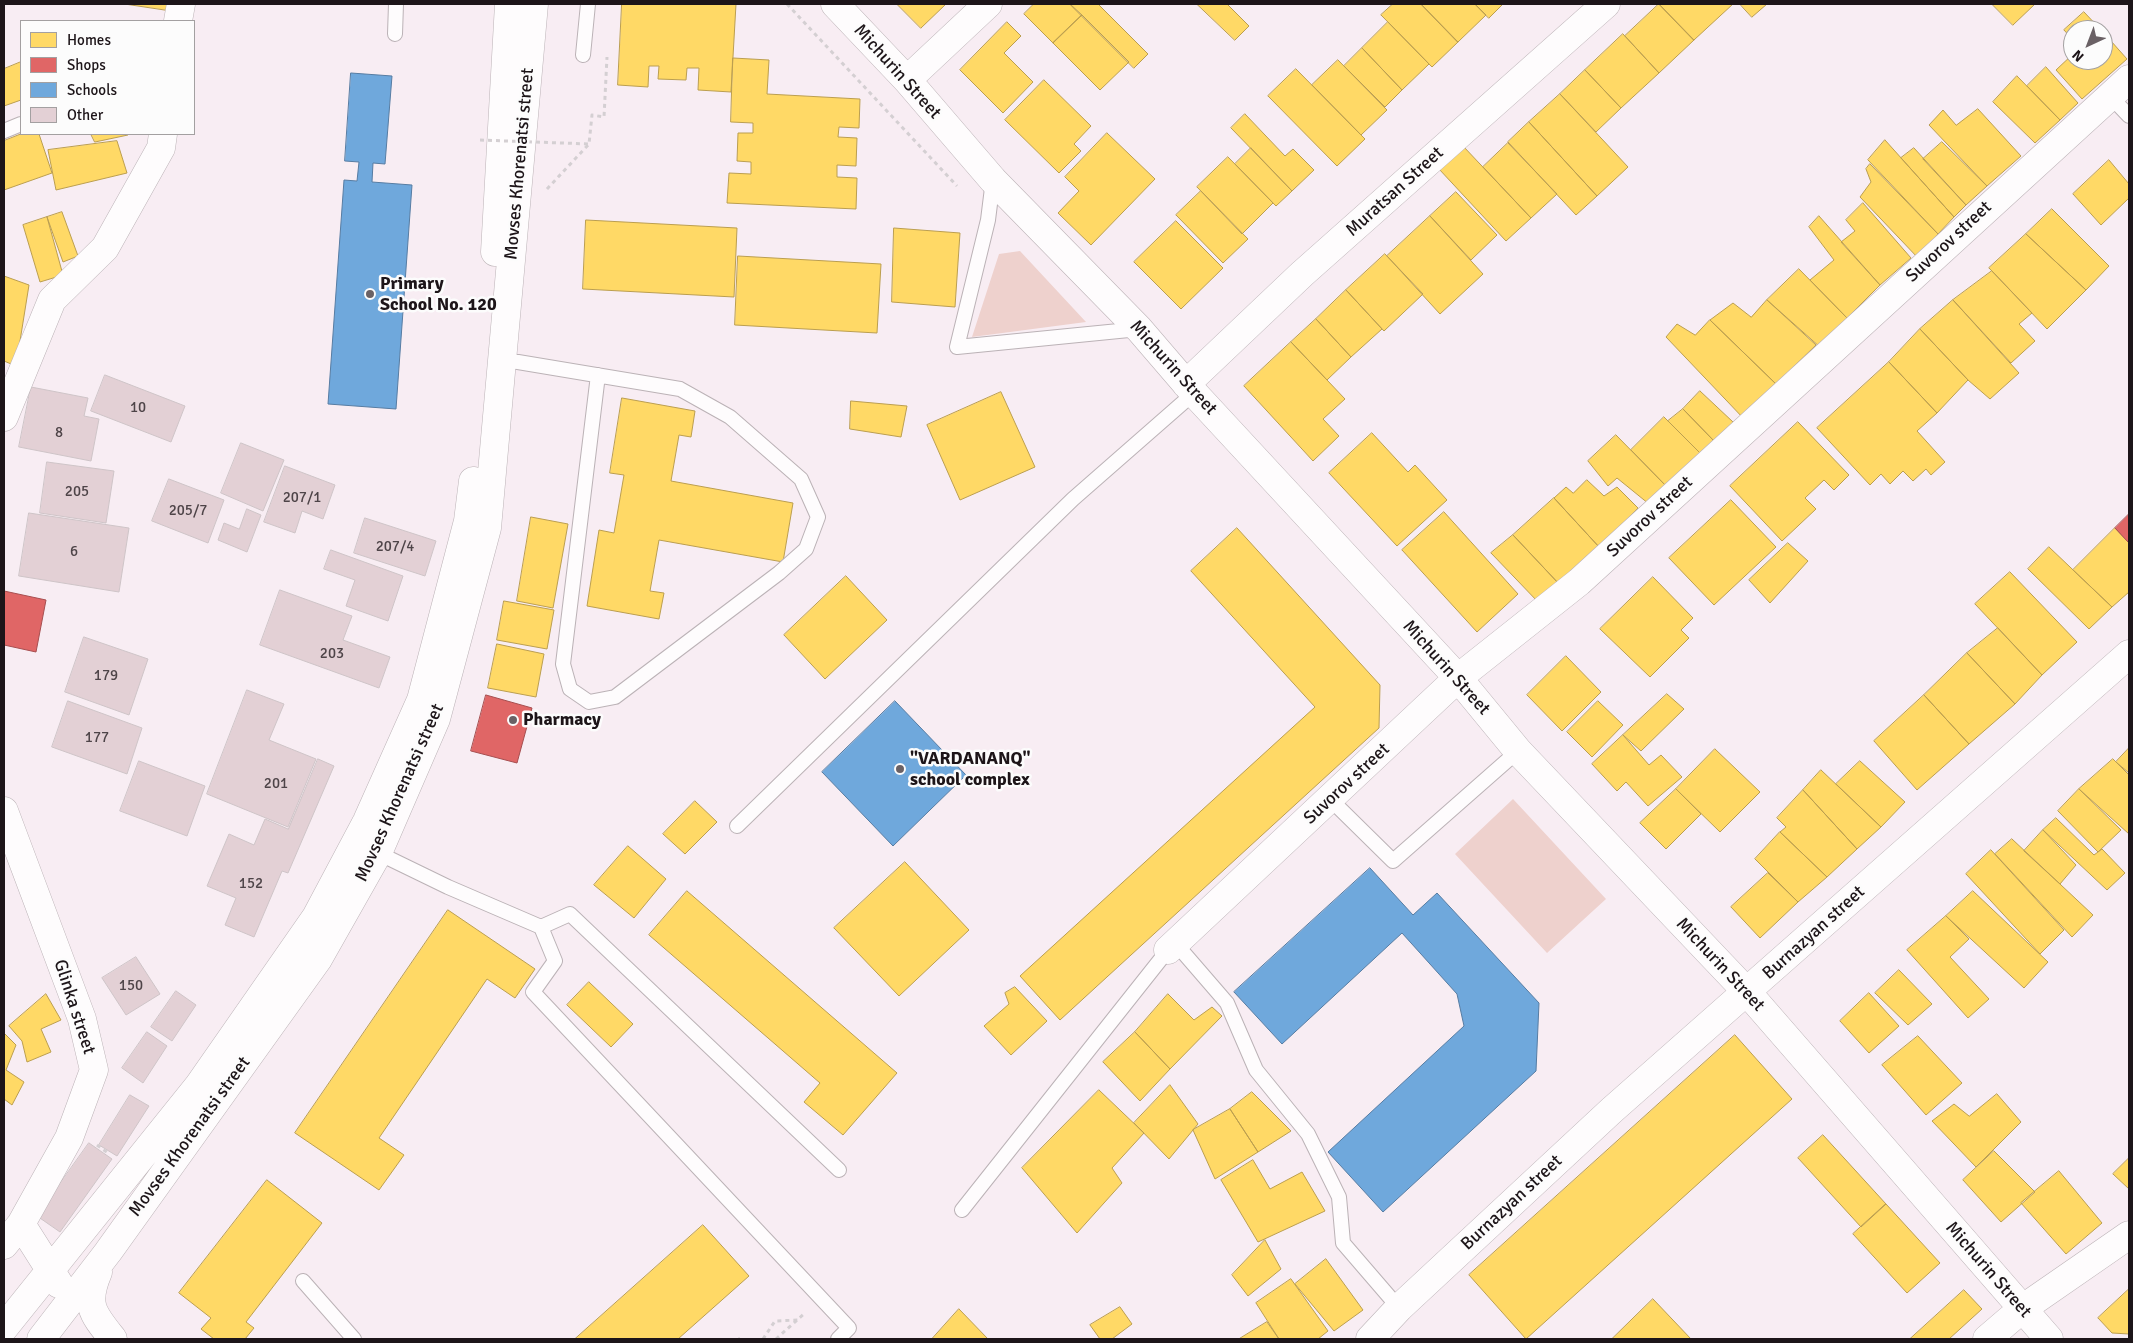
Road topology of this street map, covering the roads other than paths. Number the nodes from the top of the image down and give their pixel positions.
1 (181, 4) edge
2 (396, 4) edge
3 (508, 4) edge
4 (534, 4) edge
5 (588, 4) edge
6 (834, 4) edge
7 (988, 4) edge
8 (1606, 4) edge
9 (178, 20) edge
10 (395, 34) dead end
11 (583, 55) dead end
12 (907, 80) junction
13 (2119, 87) edge
14 (2129, 116) edge
15 (20, 124) edge
16 (4, 131) edge
17 (163, 135) edge
18 (993, 180) junction
19 (1139, 330) junction
20 (503, 361) junction
21 (598, 375) junction
22 (1190, 388) junction
23 (4, 416) edge
24 (2129, 654) edge
25 (1458, 678) junction
26 (1518, 751) junction
27 (1330, 800) junction
28 (4, 811) edge
29 (737, 826) dead end
30 (378, 853) junction
31 (541, 927) junction
32 (1172, 947) junction
33 (1747, 992) junction
34 (839, 1170) dead end
35 (962, 1210) dead end
36 (21, 1224) junction
37 (2129, 1235) edge
38 (4, 1246) edge
39 (108, 1252) junction
40 (50, 1271) junction
41 (302, 1281) dead end
42 (71, 1302) junction
43 (1399, 1308) junction
44 (2022, 1309) junction
45 (4, 1328) edge
46 (41, 1339) edge
47 (114, 1339) edge
48 (354, 1339) edge
49 (838, 1339) edge
50 (1370, 1339) edge
51 (1987, 1339) edge
52 (2049, 1339) edge

1 - 9 street
2 - 10 lane
3 - 40 street, Movses Khorenatsi street
4 - 20 street, Movses Khorenatsi street
5 - 11 lane
6 - 12 street, Michurin Street
7 - 12 street
8 - 22 street, Muratsan Street
12 - 18 street, Michurin Street
13 - 14 lane
13 - 25 street, Suvorov street
15 - 16 lane
17 - 23 street
18 - 19 street, Michurin Street
18 - 19 lane
19 - 22 street, Michurin Street
20 - 21 lane
20 - 30 street, Movses Khorenatsi street
21 - 21 lane
22 - 25 street, Michurin Street
22 - 29 lane
24 - 33 street, Burnazyan street
25 - 26 street, Michurin Street
25 - 27 street, Suvorov street
26 - 27 lane
26 - 33 street, Michurin Street
27 - 32 street, Suvorov street
28 - 36 street, Glinka street
30 - 31 lane
30 - 39 street, Movses Khorenatsi street
31 - 34 lane
31 - 49 lane
32 - 35 lane
32 - 43 lane
33 - 43 street, Burnazyan street
33 - 44 street, Michurin Street
36 - 38 street
36 - 40 street
37 - 44 street
39 - 42 street, Movses Khorenatsi street
39 - 47 street
40 - 42 street
40 - 45 street, Movses Khorenatsi street
41 - 48 lane
42 - 46 street, Movses Khorenatsi street
43 - 50 street, Burnazyan street
44 - 51 street
44 - 52 street, Michurin Street

